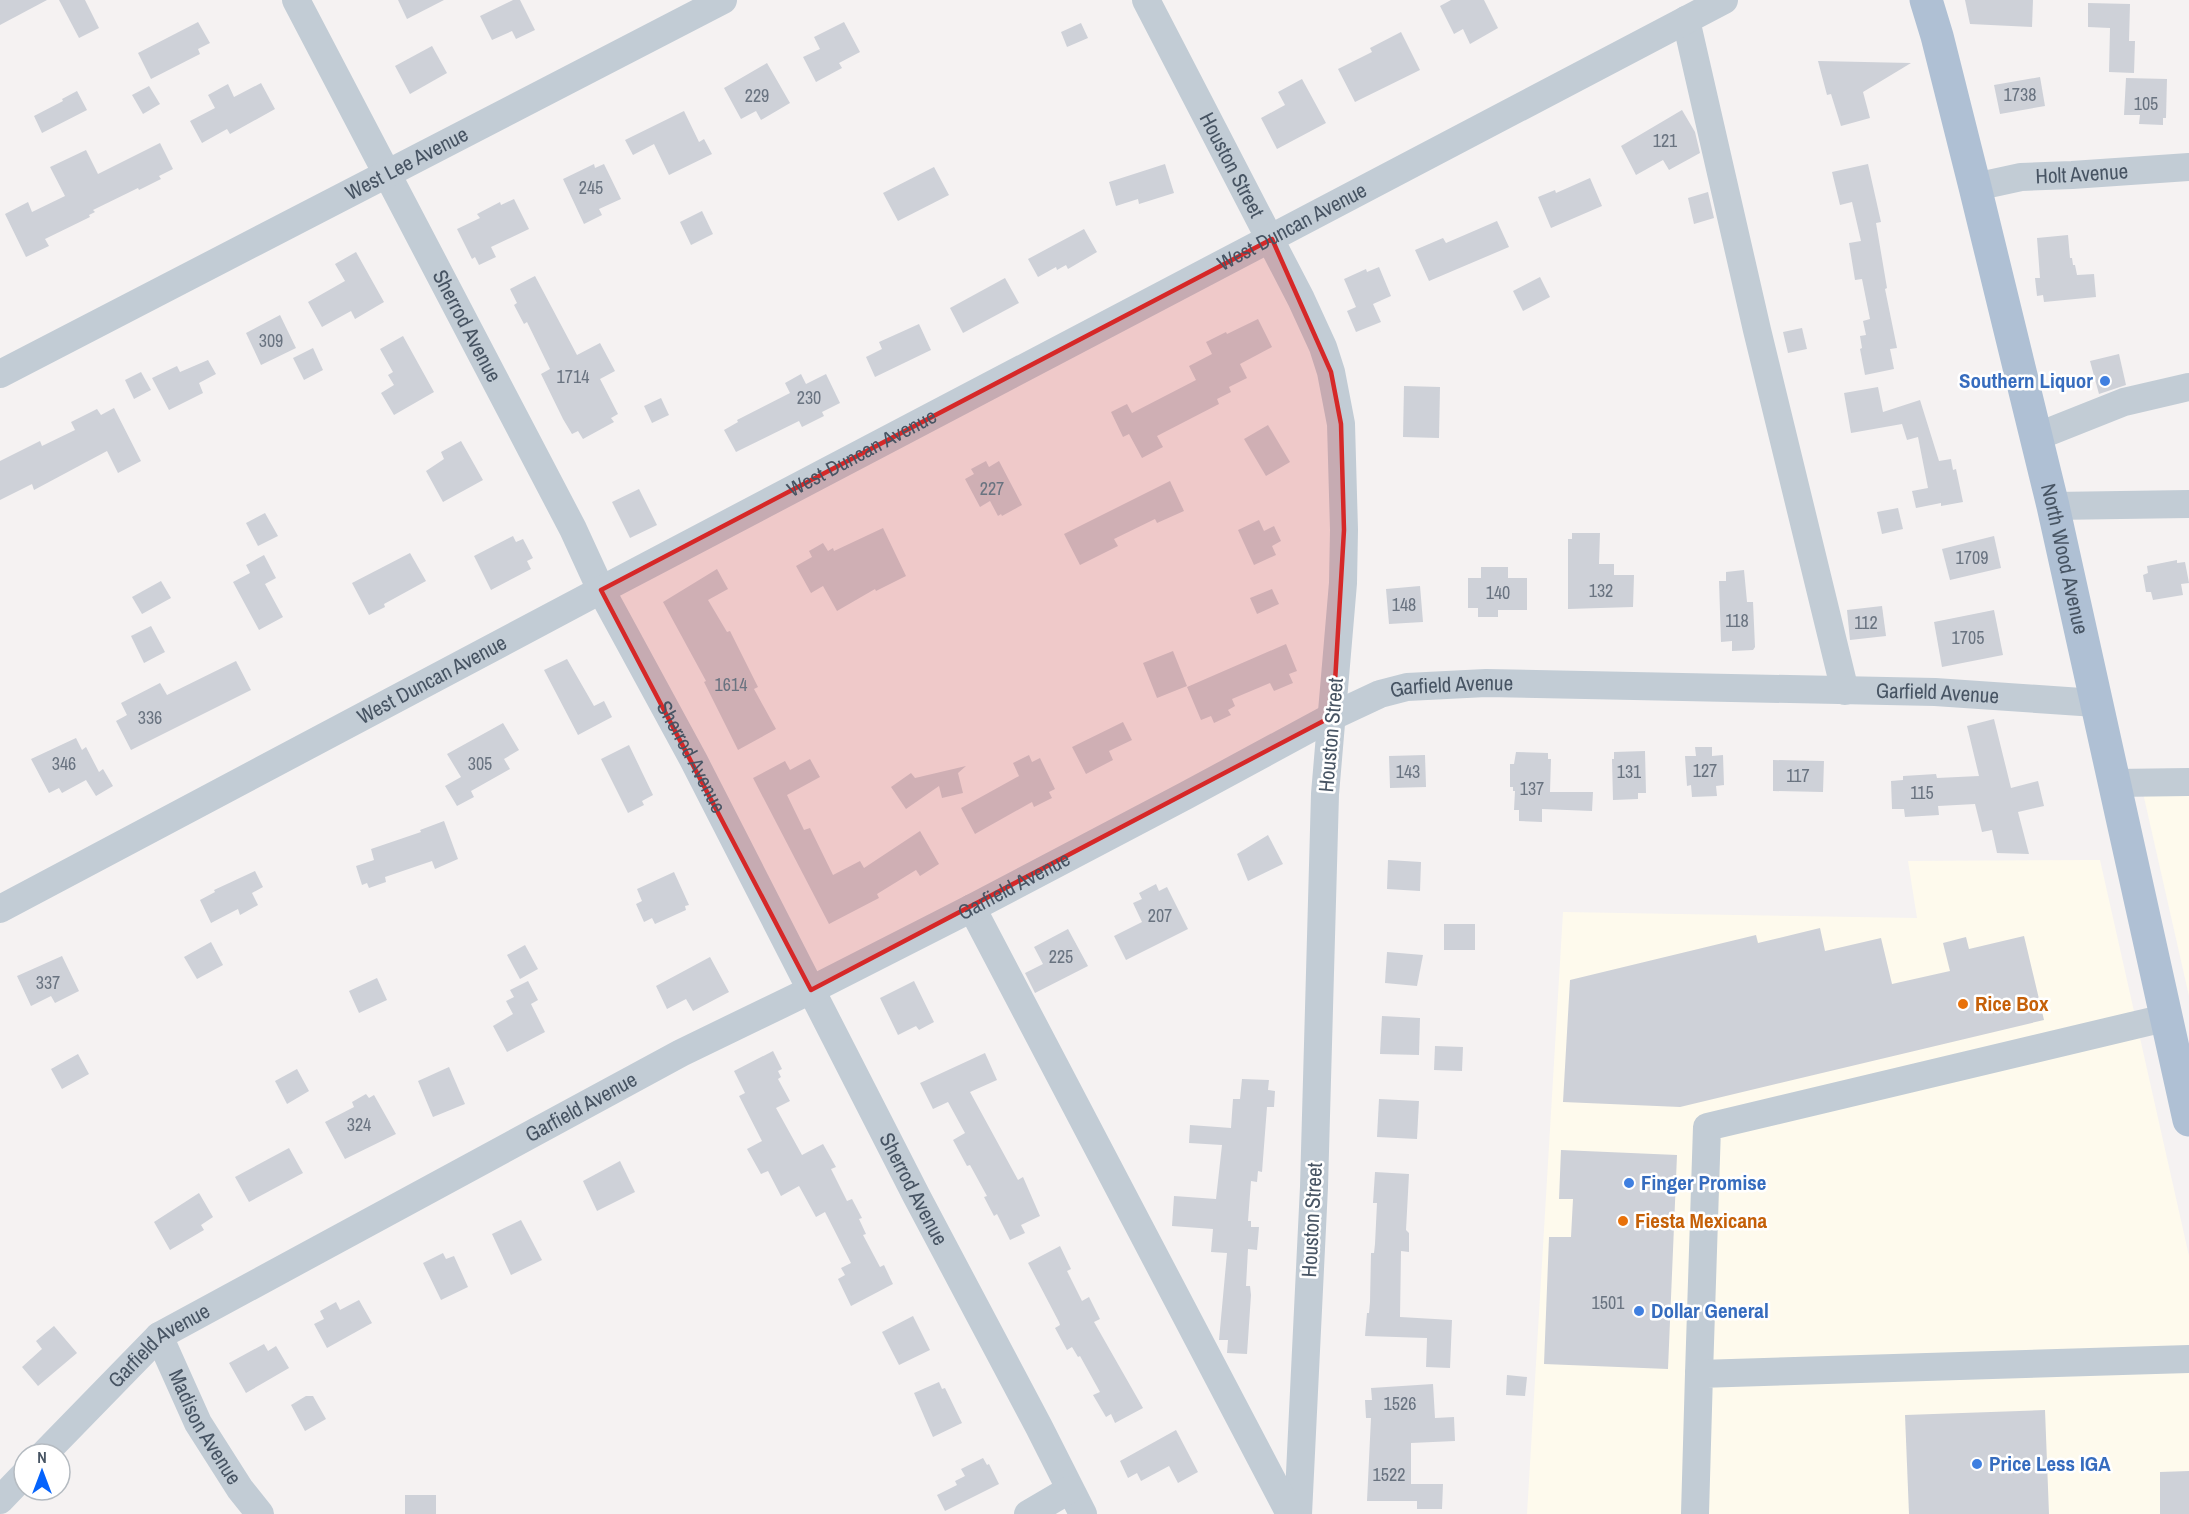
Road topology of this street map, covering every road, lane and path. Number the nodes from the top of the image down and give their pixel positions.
1 (296, 0) edge
2 (723, 0) edge
3 (1146, 0) edge
4 (1724, 0) edge
5 (1926, 0) edge
6 (1686, 20) junction
7 (2189, 167) edge
8 (388, 173) junction
9 (1976, 187) junction
10 (1272, 239) junction
11 (0, 374) edge
12 (2189, 387) edge
13 (2036, 437) junction
14 (2189, 504) edge
15 (2053, 506) junction
16 (601, 590) junction
17 (1845, 691) junction
18 (2096, 703) junction
19 (1333, 716) junction
20 (2189, 782) edge
21 (2115, 783) junction
22 (972, 908) junction
23 (0, 909) edge
24 (811, 990) junction
25 (2165, 1018) junction
26 (2189, 1120) edge
27 (159, 1336) junction
28 (2189, 1359) edge
29 (1700, 1374) junction
30 (56, 1442) edge
31 (12, 1488) edge
32 (0, 1500) edge
33 (1076, 1502) edge
34 (260, 1514) edge
35 (1028, 1514) edge
36 (1290, 1514) edge
37 (1298, 1514) edge
38 (1695, 1514) edge

1 - 8 street, Sherrod Avenue
2 - 8 street, West Lee Avenue
3 - 10 street, Houston Street
4 - 6 street, West Duncan Avenue
5 - 9 main road, North Wood Avenue
6 - 10 street, West Duncan Avenue
6 - 17 street
7 - 9 street, Holt Avenue
8 - 11 street, West Lee Avenue
8 - 16 street, Sherrod Avenue
9 - 13 main road, North Wood Avenue
10 - 16 street, West Duncan Avenue
10 - 19 street, Houston Street
12 - 13 street
13 - 15 main road, North Wood Avenue
14 - 15 street
15 - 18 main road, North Wood Avenue
16 - 23 street, West Duncan Avenue
16 - 24 street, Sherrod Avenue
17 - 18 street, Garfield Avenue
17 - 19 street, Garfield Avenue
18 - 21 main road, North Wood Avenue
19 - 22 street, Garfield Avenue
19 - 37 street, Houston Street
20 - 21 street
21 - 25 main road, North Wood Avenue
22 - 24 street, Garfield Avenue
22 - 36 street
24 - 27 street, Garfield Avenue
24 - 33 street, Sherrod Avenue
25 - 26 main road, North Wood Avenue
25 - 29 street
27 - 30 street, Garfield Avenue
27 - 34 street, Madison Avenue
28 - 29 street
29 - 38 street
31 - 32 street
33 - 35 street

